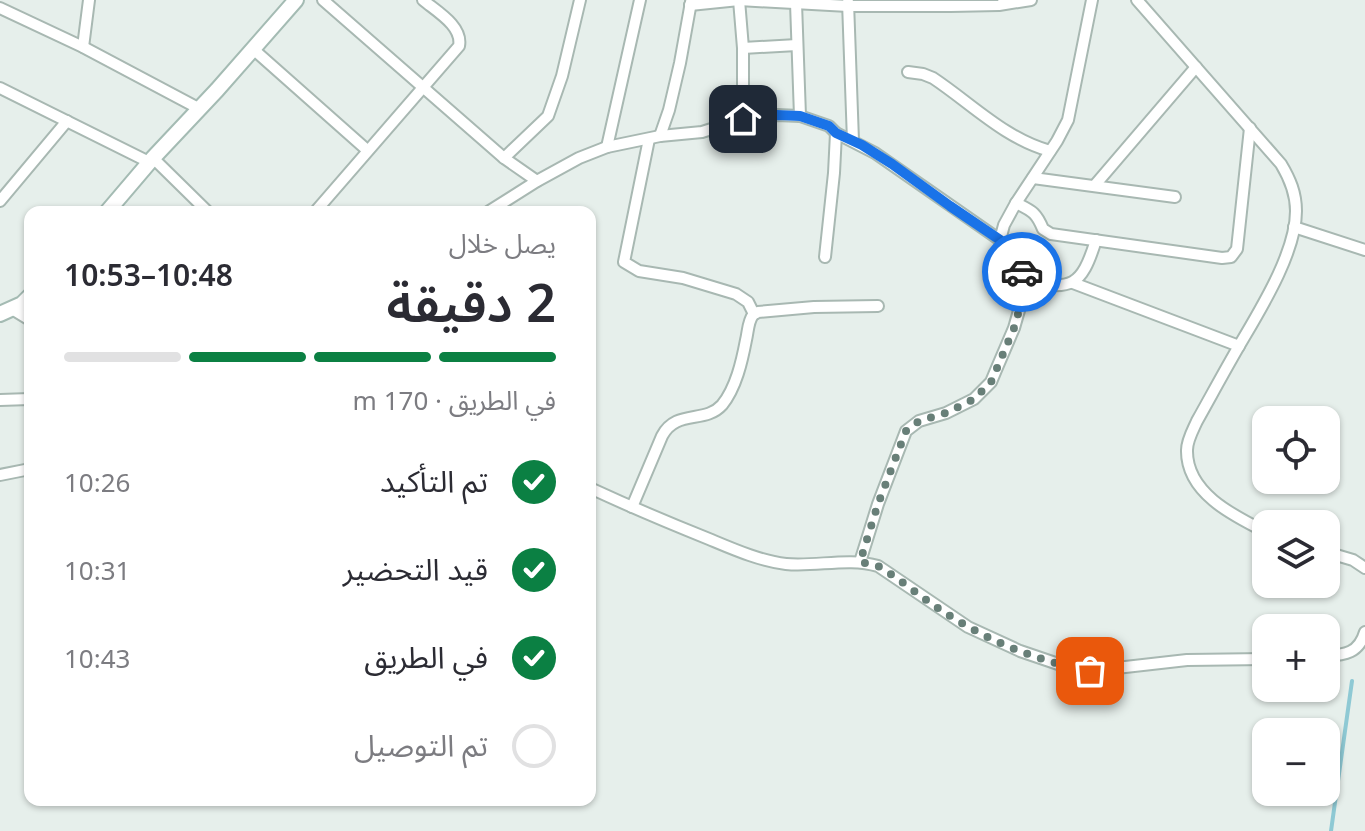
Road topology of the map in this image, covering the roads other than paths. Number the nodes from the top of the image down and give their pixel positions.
1 (89, 0) edge
2 (296, 0) edge
3 (323, 0) edge
4 (423, 0) edge
5 (580, 0) edge
6 (640, 0) edge
7 (739, 0) edge
8 (1031, 0) edge
9 (1092, 0) edge
10 (1137, 0) edge
11 (691, 2) edge
12 (796, 3) junction
13 (848, 3) edge
14 (0, 8) edge
15 (797, 45) junction
16 (83, 47) junction
17 (743, 48) junction
18 (253, 49) junction
19 (1196, 67) junction
20 (908, 72) dead end
21 (0, 88) edge
22 (423, 88) junction
23 (198, 108) junction
24 (800, 116) junction
25 (743, 119) junction
26 (67, 121) junction
27 (1250, 128) junction
28 (836, 133) junction
29 (654, 137) junction
30 (853, 141) junction
31 (607, 147) junction
32 (367, 150) junction
33 (1050, 151) junction
34 (504, 158) junction
35 (151, 160) junction
36 (1033, 178) junction
37 (537, 181) junction
38 (1095, 185) junction
39 (1175, 197) dead end
40 (0, 201) edge
41 (1016, 203) junction
42 (112, 206) edge
43 (201, 206) edge
44 (320, 206) edge
45 (497, 206) edge
46 (1294, 227) junction
47 (1000, 240) junction
48 (1096, 240) junction
49 (1365, 250) edge
50 (825, 257) dead end
51 (1024, 281) junction
52 (1073, 283) junction
53 (24, 300) edge
54 (878, 306) dead end
55 (6, 312) edge
56 (754, 314) junction
57 (1239, 346) junction
58 (24, 399) edge
59 (0, 400) edge
60 (24, 470) edge
61 (0, 475) edge
62 (596, 491) edge
63 (632, 507) junction
64 (1252, 525) edge
65 (1340, 556) edge
66 (860, 562) junction
67 (1365, 568) edge
68 (1365, 632) edge
69 (1362, 647) edge
70 (1340, 655) edge
71 (1252, 659) edge

1 - 16 street
2 - 18 street
3 - 22 street
4 - 22 street
5 - 34 street
6 - 31 street
7 - 11 street
7 - 12 street
7 - 17 street
8 - 13 street
9 - 33 street
10 - 19 street
11 - 29 street
12 - 13 street
12 - 15 street
13 - 30 street
14 - 16 street
15 - 17 street
15 - 24 street
16 - 23 street
17 - 25 street
18 - 23 street
18 - 32 street
19 - 27 street
19 - 38 street
20 - 33 street
21 - 26 street
22 - 32 street
22 - 34 street
23 - 35 street
24 - 25 street
24 - 28 street
25 - 29 street
26 - 35 street
26 - 40 street
27 - 46 street
27 - 48 street
28 - 30 street
28 - 50 street
29 - 31 street
29 - 56 street
30 - 47 street
31 - 37 street
32 - 44 street
33 - 36 street
34 - 37 street
35 - 42 street
35 - 43 street
36 - 38 street
36 - 41 street
37 - 45 street
38 - 39 street
41 - 47 street
41 - 48 street
46 - 49 street
46 - 57 street
47 - 51 street
48 - 52 street
51 - 52 street
51 - 66 street
52 - 57 street
53 - 55 street
54 - 56 street
56 - 63 street
57 - 64 street
58 - 59 street
60 - 61 street
62 - 63 street
63 - 66 street
65 - 67 street
66 - 71 street
68 - 69 street
69 - 70 street

